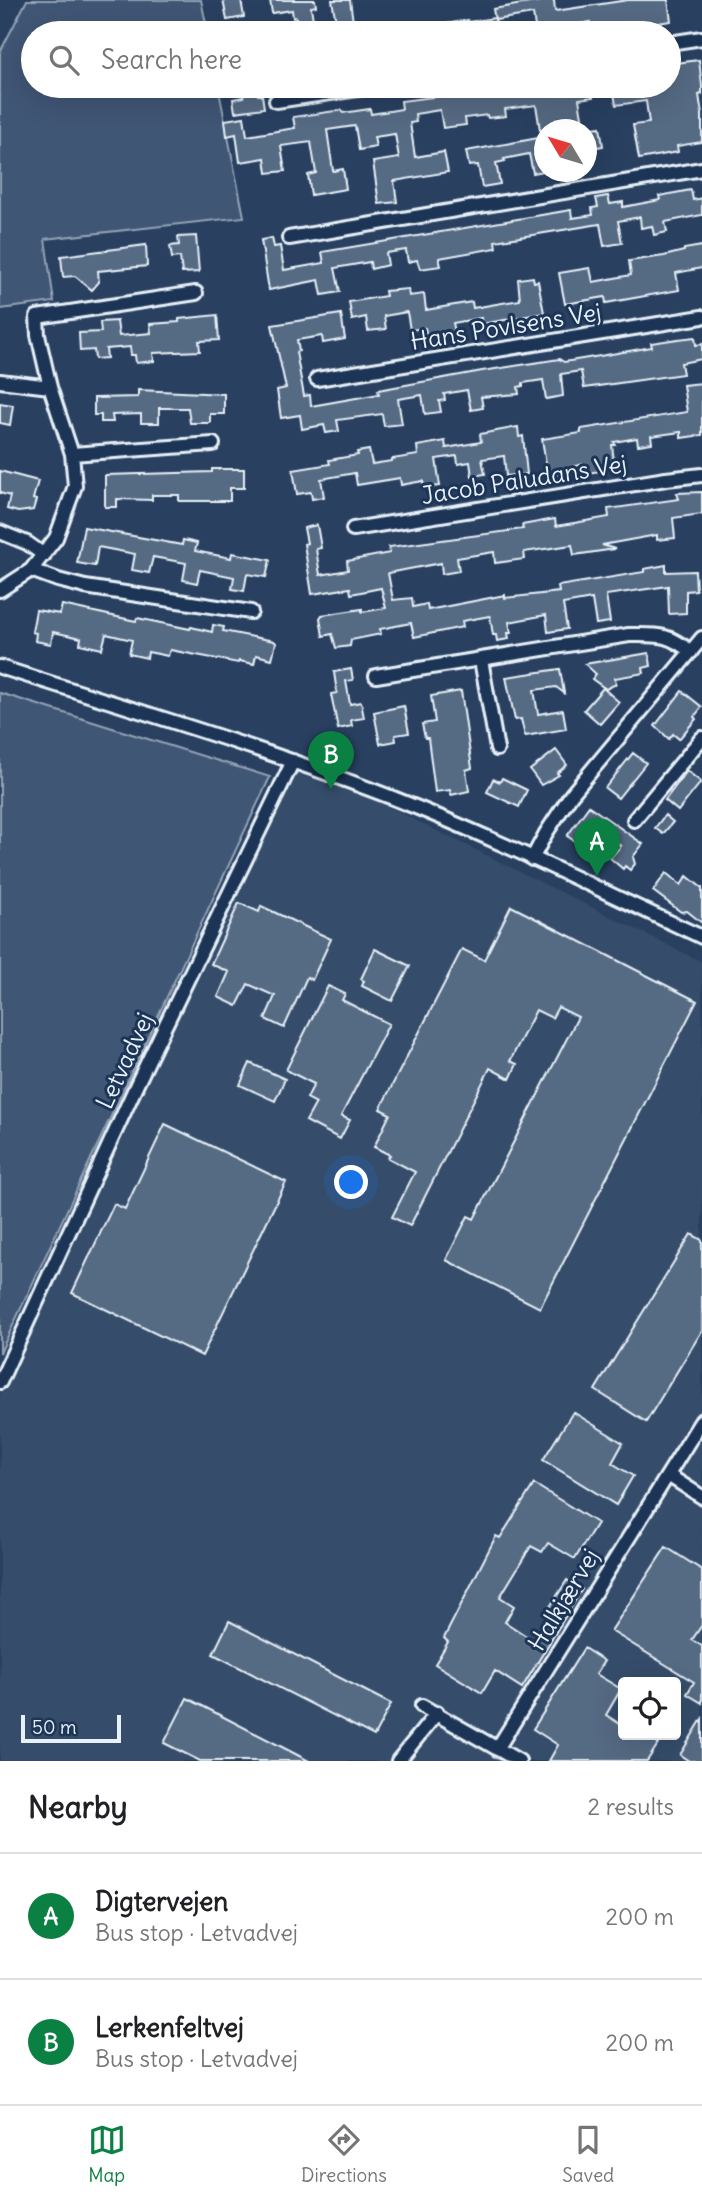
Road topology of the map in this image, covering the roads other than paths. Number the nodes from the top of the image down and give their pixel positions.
1 (702, 38) edge
2 (681, 41) edge
3 (296, 98) edge
4 (276, 101) dead end
5 (702, 169) edge
6 (289, 238) dead end
7 (195, 293) dead end
8 (702, 317) edge
9 (317, 379) dead end
10 (0, 381) edge
11 (50, 387) junction
12 (213, 444) dead end
13 (72, 454) junction
14 (702, 475) edge
15 (353, 529) dead end
16 (0, 532) edge
17 (44, 555) junction
18 (31, 570) junction
19 (0, 590) edge
20 (251, 612) dead end
21 (702, 638) edge
22 (691, 652) junction
23 (481, 660) junction
24 (0, 667) edge
25 (376, 676) dead end
26 (702, 738) edge
27 (497, 749) dead end
28 (293, 761) junction
29 (634, 820) dead end
30 (532, 859) junction
31 (702, 937) edge
32 (0, 1382) edge
33 (702, 1420) edge
34 (668, 1475) junction
35 (702, 1497) edge
36 (422, 1706) dead end
37 (437, 1713) junction
38 (497, 1749) junction
39 (398, 1761) edge
40 (519, 1761) edge

1 - 2 street
3 - 4 street
5 - 6 street
7 - 11 street
8 - 9 street, Hans Povlsens Vej
10 - 11 street
11 - 13 street
12 - 13 street
13 - 17 street
14 - 15 street, Jacob Paludans Vej
16 - 17 street
17 - 18 street
18 - 19 street
18 - 20 street
21 - 22 street
22 - 23 street
22 - 30 street
23 - 25 street
23 - 27 street
24 - 28 street
26 - 29 street
28 - 30 street
28 - 32 street, Letvadvej
30 - 31 street
33 - 34 street, Halkjærvej
34 - 35 street
34 - 38 street, Halkjærvej
36 - 37 street
37 - 38 street
37 - 39 street
38 - 40 street

